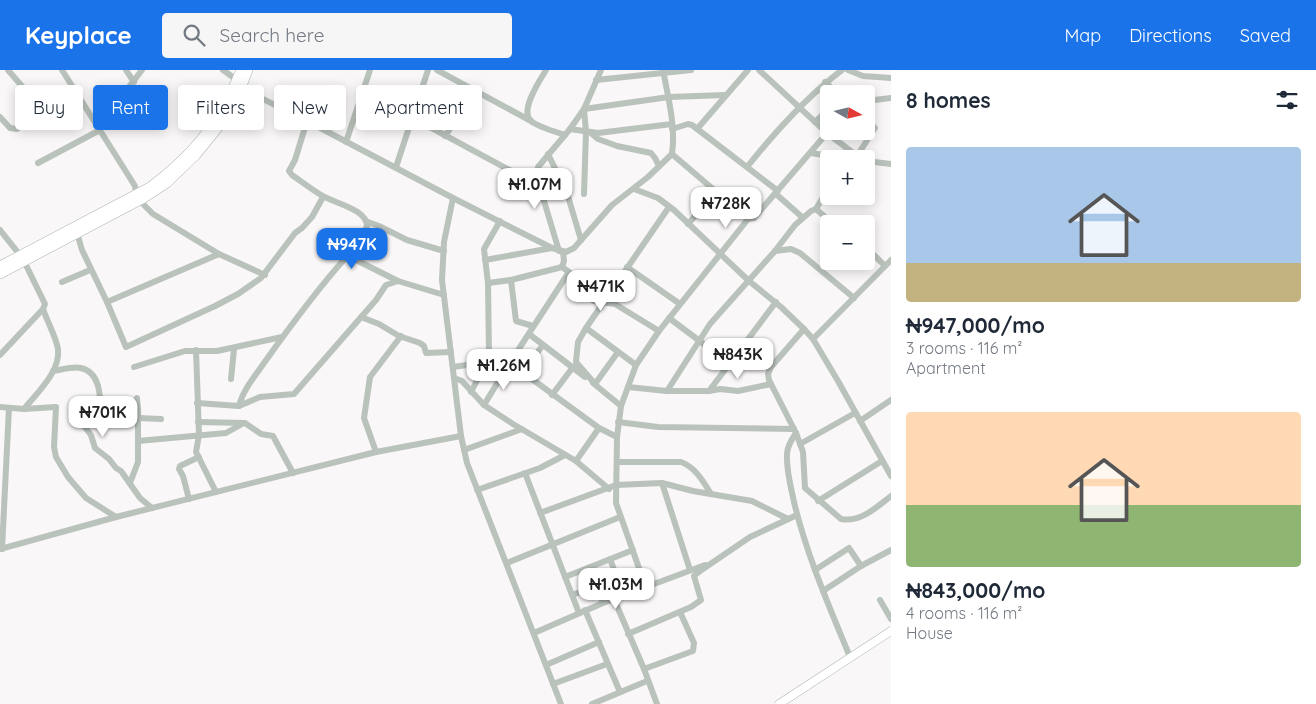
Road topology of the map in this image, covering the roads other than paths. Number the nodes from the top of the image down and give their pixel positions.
1 (8, 70) edge
2 (62, 70) edge
3 (126, 70) edge
4 (142, 70) edge
5 (224, 70) edge
6 (241, 70) edge
7 (248, 70) edge
8 (370, 70) edge
9 (428, 70) edge
10 (437, 70) edge
11 (546, 70) edge
12 (601, 70) edge
13 (691, 70) edge
14 (748, 70) edge
15 (759, 70) edge
16 (842, 70) edge
17 (848, 70) edge
18 (663, 71) edge
19 (891, 78) edge
20 (596, 80) junction
21 (134, 82) junction
22 (825, 82) junction
23 (239, 84) junction
24 (21, 85) edge
25 (72, 85) edge
26 (132, 85) edge
27 (423, 85) edge
28 (464, 85) edge
29 (828, 85) edge
30 (482, 95) edge
31 (726, 95) junction
32 (669, 98) junction
33 (891, 98) edge
34 (875, 100) edge
35 (83, 103) edge
36 (274, 103) edge
37 (801, 108) junction
38 (584, 109) junction
39 (0, 116) edge
40 (820, 117) edge
41 (93, 119) edge
42 (531, 121) junction
43 (815, 122) junction
44 (672, 126) junction
45 (820, 126) edge
46 (697, 128) junction
47 (15, 129) edge
48 (570, 129) junction
49 (96, 130) edge
50 (100, 130) edge
51 (305, 130) edge
52 (324, 130) edge
53 (408, 130) edge
54 (434, 130) edge
55 (449, 130) edge
56 (588, 132) junction
57 (565, 135) junction
58 (445, 136) junction
59 (822, 140) edge
60 (837, 140) edge
61 (346, 142) junction
62 (850, 150) edge
63 (811, 153) junction
64 (548, 154) junction
65 (672, 154) junction
66 (820, 154) edge
67 (38, 163) dead end
68 (875, 163) edge
69 (891, 164) edge
70 (659, 166) junction
71 (396, 167) junction
72 (747, 167) junction
73 (539, 186) junction
74 (634, 189) junction
75 (716, 192) junction
76 (140, 193) junction
77 (777, 193) junction
78 (584, 194) dead end
79 (323, 197) junction
80 (453, 198) junction
81 (820, 203) edge
82 (669, 206) junction
83 (816, 210) junction
84 (822, 215) edge
85 (802, 217) junction
86 (748, 219) junction
87 (500, 221) junction
88 (368, 222) junction
89 (688, 224) junction
90 (0, 230) edge
91 (77, 233) junction
92 (581, 240) junction
93 (42, 248) junction
94 (552, 248) junction
95 (444, 251) junction
96 (561, 251) junction
97 (720, 252) junction
98 (775, 252) junction
99 (219, 254) junction
100 (349, 254) junction
101 (875, 256) edge
102 (22, 258) junction
103 (485, 260) junction
104 (891, 260) edge
105 (0, 266) edge
106 (885, 266) junction
107 (562, 267) junction
108 (627, 267) junction
109 (90, 270) junction
110 (569, 272) junction
111 (0, 274) edge
112 (265, 275) junction
113 (511, 280) junction
114 (398, 281) junction
115 (749, 281) junction
116 (62, 282) dead end
117 (488, 282) junction
118 (444, 295) junction
119 (854, 298) junction
120 (107, 302) junction
121 (603, 302) junction
122 (776, 302) junction
123 (680, 304) junction
124 (43, 309) junction
125 (361, 317) junction
126 (669, 318) junction
127 (533, 326) junction
128 (586, 328) junction
129 (804, 329) junction
130 (659, 331) junction
131 (529, 334) junction
132 (401, 336) junction
133 (282, 337) junction
134 (813, 339) junction
135 (699, 340) junction
136 (543, 345) junction
137 (234, 349) junction
138 (196, 350) junction
139 (451, 352) junction
140 (618, 352) junction
141 (0, 355) edge
142 (488, 360) junction
143 (729, 363) junction
144 (508, 365) junction
145 (636, 365) junction
146 (134, 367) dead end
147 (453, 367) junction
148 (572, 367) junction
149 (53, 371) junction
150 (522, 372) junction
151 (454, 378) junction
152 (231, 379) dead end
153 (595, 384) junction
154 (771, 384) junction
155 (628, 387) junction
156 (667, 391) junction
157 (709, 391) junction
158 (471, 392) junction
159 (552, 395) junction
160 (137, 398) dead end
161 (891, 400) edge
162 (242, 402) junction
163 (197, 403) junction
164 (484, 405) junction
165 (621, 406) junction
166 (0, 407) edge
167 (9, 408) junction
168 (24, 408) junction
169 (855, 413) junction
170 (77, 417) dead end
171 (138, 418) junction
172 (161, 419) dead end
173 (101, 420) dead end
174 (860, 421) junction
175 (198, 422) junction
176 (618, 422) junction
177 (242, 424) junction
178 (599, 428) junction
179 (522, 429) junction
180 (795, 431) junction
181 (199, 435) junction
182 (461, 436) junction
183 (617, 437) junction
184 (138, 441) junction
185 (800, 444) junction
186 (464, 450) junction
187 (376, 452) junction
188 (565, 455) junction
189 (199, 457) junction
190 (576, 461) junction
191 (882, 461) junction
192 (616, 462) junction
193 (135, 466) junction
194 (121, 471) junction
195 (293, 473) junction
196 (525, 473) junction
197 (891, 476) edge
198 (130, 483) junction
199 (662, 483) junction
200 (616, 485) junction
201 (609, 488) junction
202 (477, 490) junction
203 (216, 492) junction
204 (711, 494) junction
205 (891, 496) edge
206 (2, 497) edge
207 (189, 499) junction
208 (818, 501) junction
209 (152, 508) junction
210 (540, 512) junction
211 (797, 515) junction
212 (116, 517) junction
213 (620, 517) junction
214 (788, 519) junction
215 (553, 544) junction
216 (1, 549) edge
217 (633, 550) junction
218 (891, 550) edge
219 (610, 559) junction
220 (712, 562) junction
221 (507, 563) junction
222 (861, 566) junction
223 (590, 567) junction
224 (690, 570) junction
225 (815, 570) junction
226 (565, 577) junction
227 (597, 586) junction
228 (646, 588) junction
229 (823, 591) junction
230 (572, 595) junction
231 (624, 596) junction
232 (614, 599) junction
233 (880, 600) dead end
234 (603, 603) junction
235 (582, 612) junction
236 (680, 612) junction
237 (891, 619) edge
238 (891, 631) edge
239 (534, 633) junction
240 (628, 634) junction
241 (599, 642) junction
242 (850, 656) junction
243 (607, 664) junction
244 (546, 665) junction
245 (644, 670) junction
246 (647, 681) junction
247 (553, 684) junction
248 (620, 692) junction
249 (561, 704) edge
250 (592, 704) edge
251 (657, 704) edge
252 (779, 704) edge

1 - 24 street
2 - 25 street
3 - 21 street
4 - 21 street
5 - 23 street
6 - 23 highway
7 - 23 highway
8 - 61 street
9 - 27 street
10 - 28 street
11 - 42 street
12 - 20 street
13 - 18 street
14 - 31 street
15 - 37 street
16 - 22 street
17 - 19 street
18 - 20 street
18 - 32 street
20 - 38 street
21 - 26 street
22 - 29 street
22 - 37 street
23 - 36 street
23 - 76 highway
30 - 42 street
31 - 32 street
31 - 46 street
32 - 38 street
32 - 44 street
33 - 34 street
35 - 41 street
37 - 43 street
37 - 72 street
38 - 48 street
38 - 56 street
39 - 47 street
40 - 43 street
42 - 57 street
43 - 45 street
44 - 46 street
44 - 56 street
44 - 65 street
46 - 72 street
48 - 56 street
48 - 57 street
49 - 67 street
50 - 76 street
51 - 79 street
52 - 61 street
53 - 71 street
54 - 58 street
55 - 58 street
56 - 70 street
56 - 78 street
57 - 64 street
58 - 73 street
59 - 63 street
60 - 62 street
61 - 71 street
63 - 66 street
63 - 77 street
64 - 73 street
64 - 92 street
65 - 70 street
65 - 75 street
68 - 69 street
70 - 74 street
71 - 80 street
72 - 77 street
73 - 96 street
74 - 82 street
74 - 92 street
75 - 86 street
75 - 89 street
76 - 91 highway
76 - 93 highway
76 - 99 street
77 - 85 street
77 - 86 street
79 - 88 street
79 - 112 street
80 - 87 street
80 - 95 street
81 - 83 street
82 - 89 street
82 - 108 street
83 - 84 street
83 - 85 street
85 - 98 street
86 - 97 street
87 - 94 street
87 - 103 street
88 - 95 street
88 - 100 street
89 - 97 street
90 - 102 street
91 - 93 highway
91 - 109 street
92 - 96 street
93 - 102 highway
94 - 96 street
94 - 103 street
95 - 118 street
96 - 107 street
97 - 115 street
97 - 123 street
98 - 115 street
98 - 119 street
99 - 112 street
99 - 120 street
100 - 114 street
100 - 133 street
101 - 106 street
102 - 105 highway
102 - 111 highway
102 - 124 street
103 - 117 street
104 - 106 street
106 - 119 street
107 - 110 street
107 - 113 street
108 - 121 street
108 - 123 street
109 - 116 street
109 - 120 street
110 - 121 street
110 - 127 street
112 - 120 street
113 - 117 street
113 - 127 street
114 - 118 street
114 - 125 street
115 - 122 street
115 - 135 street
117 - 142 street
118 - 139 street
119 - 134 street
121 - 128 street
121 - 130 street
122 - 129 street
122 - 143 street
123 - 126 street
124 - 141 street
124 - 149 street
125 - 132 street
125 - 162 street
126 - 130 street
126 - 135 street
127 - 131 street
128 - 140 street
128 - 153 street
129 - 134 street
129 - 154 street
130 - 145 street
131 - 136 street
131 - 144 street
132 - 139 street
132 - 187 street
133 - 137 street
133 - 162 street
134 - 169 street
135 - 143 street
135 - 156 street
136 - 148 street
136 - 150 street
137 - 138 street
137 - 152 street
138 - 146 street
138 - 163 street
139 - 147 street
140 - 145 street
140 - 153 street
142 - 144 street
142 - 147 street
142 - 158 street
143 - 157 street
144 - 150 street
144 - 164 street
145 - 155 street
147 - 151 street
148 - 153 street
148 - 159 street
149 - 168 street
149 - 173 street
150 - 159 street
151 - 158 street
151 - 182 street
153 - 165 street
154 - 157 street
154 - 180 street
155 - 156 street
155 - 165 street
156 - 157 street
158 - 164 street
159 - 178 street
160 - 171 street
161 - 174 street
162 - 163 street
163 - 175 street
164 - 179 street
165 - 176 street
166 - 167 street
167 - 168 street
167 - 206 street
168 - 212 street
169 - 174 street
169 - 185 street
170 - 194 street
171 - 172 street
171 - 184 street
174 - 191 street
175 - 177 street
175 - 181 street
176 - 180 street
176 - 183 street
177 - 181 street
177 - 195 street
178 - 183 street
178 - 190 street
179 - 186 street
179 - 188 street
180 - 185 street
180 - 211 street
181 - 184 street
181 - 189 street
182 - 186 street
182 - 187 street
183 - 192 street
184 - 193 street
185 - 208 street
186 - 202 street
187 - 195 street
188 - 190 street
188 - 196 street
189 - 203 street
189 - 207 street
190 - 201 street
191 - 197 street
191 - 208 street
192 - 200 street
192 - 204 street
193 - 194 street
193 - 198 street
194 - 198 street
195 - 203 street
196 - 202 street
196 - 210 street
198 - 209 street
199 - 200 street
199 - 204 street
199 - 224 street
200 - 201 street
200 - 213 street
201 - 210 street
202 - 221 street
203 - 207 street
204 - 214 street
205 - 208 street
206 - 216 street
207 - 209 street
209 - 212 street
210 - 215 street
211 - 214 street
211 - 225 street
212 - 216 street
213 - 215 street
213 - 217 street
214 - 220 street
215 - 221 street
215 - 226 street
217 - 219 street
217 - 228 street
218 - 222 street
219 - 223 street
219 - 231 street
220 - 224 street
220 - 236 street
221 - 239 street
222 - 225 street
222 - 229 street
223 - 226 street
223 - 227 street
224 - 228 street
225 - 229 street
226 - 230 street
227 - 230 street
227 - 234 street
228 - 231 street
229 - 242 street
230 - 235 street
231 - 232 street
232 - 234 street
232 - 240 street
233 - 237 street
234 - 235 street
235 - 239 street
235 - 241 street
236 - 240 street
236 - 245 street
238 - 242 main road
239 - 244 street
240 - 245 street
241 - 243 street
241 - 244 street
242 - 252 main road
243 - 247 street
243 - 248 street
244 - 247 street
245 - 246 street
246 - 248 street
246 - 251 street
247 - 249 street
248 - 250 street

